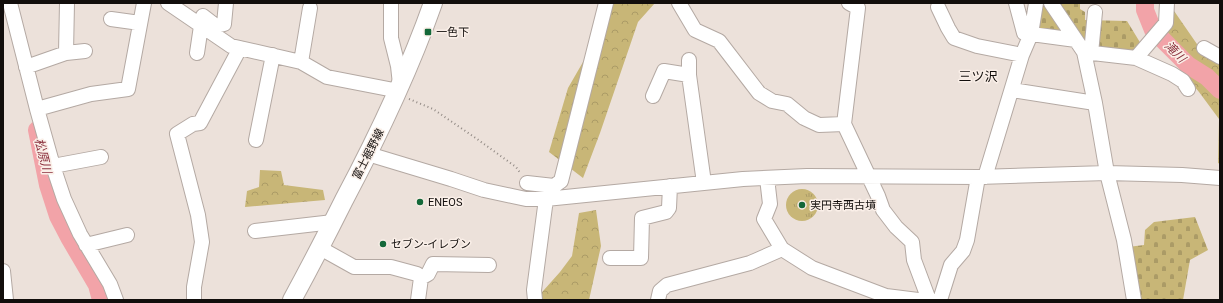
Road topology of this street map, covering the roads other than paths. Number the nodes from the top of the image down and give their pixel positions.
1 (10, 3) edge
2 (67, 3) edge
3 (144, 3) edge
4 (168, 3) edge
5 (185, 3) edge
6 (226, 3) edge
7 (391, 3) edge
8 (433, 3) edge
9 (606, 3) edge
10 (678, 3) edge
11 (849, 3) edge
12 (1016, 3) edge
13 (1036, 3) edge
14 (1051, 3) edge
15 (1167, 3) edge
16 (938, 7) dead end
17 (310, 8) dead end
18 (1095, 12) dead end
19 (111, 18) dead end
20 (140, 23) junction
21 (201, 26) junction
22 (1031, 34) junction
23 (1076, 40) junction
24 (240, 48) junction
25 (1204, 48) dead end
26 (85, 50) dead end
27 (1088, 52) junction
28 (197, 53) dead end
29 (66, 54) junction
30 (1141, 54) junction
31 (273, 55) junction
32 (1022, 55) junction
33 (1220, 58) edge
34 (689, 60) dead end
35 (301, 62) junction
36 (26, 67) junction
37 (689, 75) junction
38 (1188, 89) dead end
39 (399, 90) junction
40 (1012, 90) junction
41 (653, 96) dead end
42 (1095, 103) junction
43 (37, 109) junction
44 (844, 124) junction
45 (256, 140) dead end
46 (368, 154) junction
47 (101, 157) dead end
48 (53, 166) junction
49 (1107, 174) junction
50 (869, 176) junction
51 (982, 177) junction
52 (767, 178) junction
53 (1220, 178) edge
54 (527, 183) road end
55 (704, 183) junction
56 (554, 186) junction
57 (670, 186) junction
58 (546, 199) junction
59 (333, 222) junction
60 (255, 231) dead end
61 (127, 235) dead end
62 (86, 245) junction
63 (320, 248) junction
64 (782, 249) junction
65 (610, 258) dead end
66 (489, 265) dead end
67 (3, 271) edge
68 (421, 278) junction
69 (6, 300) edge
70 (116, 300) edge
71 (194, 300) edge
72 (292, 300) edge
73 (418, 300) edge
74 (534, 300) edge
75 (658, 300) edge
76 (918, 300) edge
77 (929, 300) edge
78 (940, 300) edge
79 (1134, 300) edge

1 - 36 street
2 - 29 street
3 - 20 street
4 - 21 street
5 - 6 street
7 - 39 street
8 - 39 main road, 富士裾野線
9 - 56 street
10 - 44 street
11 - 44 street
12 - 22 street
13 - 22 street
14 - 23 street
15 - 30 street
16 - 32 street
17 - 35 street
18 - 27 street
19 - 20 street
20 - 43 street
21 - 24 street
21 - 28 street
22 - 23 street
22 - 32 street
23 - 27 street
24 - 31 street
24 - 71 street
25 - 33 street
26 - 29 street
27 - 30 street
27 - 42 street
29 - 36 street
30 - 38 street
31 - 35 street
31 - 45 street
32 - 40 street
34 - 37 street
35 - 39 street
36 - 43 street
37 - 41 street
37 - 55 street
39 - 46 main road, 富士裾野線
40 - 42 street
40 - 51 street
42 - 49 street
43 - 48 street
44 - 50 street
46 - 58 street
46 - 59 main road, 富士裾野線
47 - 48 street
48 - 62 street
49 - 51 street
49 - 53 street
49 - 79 street
50 - 51 street
50 - 52 street
50 - 77 street
51 - 78 street
52 - 55 street
52 - 64 street
54 - 56 street
55 - 57 street
56 - 58 street
57 - 58 street
57 - 65 street
58 - 74 street
59 - 60 street
59 - 63 main road, 富士裾野線
61 - 62 street
62 - 70 street
63 - 68 street
63 - 72 main road, 富士裾野線
64 - 75 street
64 - 76 street
66 - 68 street
67 - 69 street
68 - 73 street

